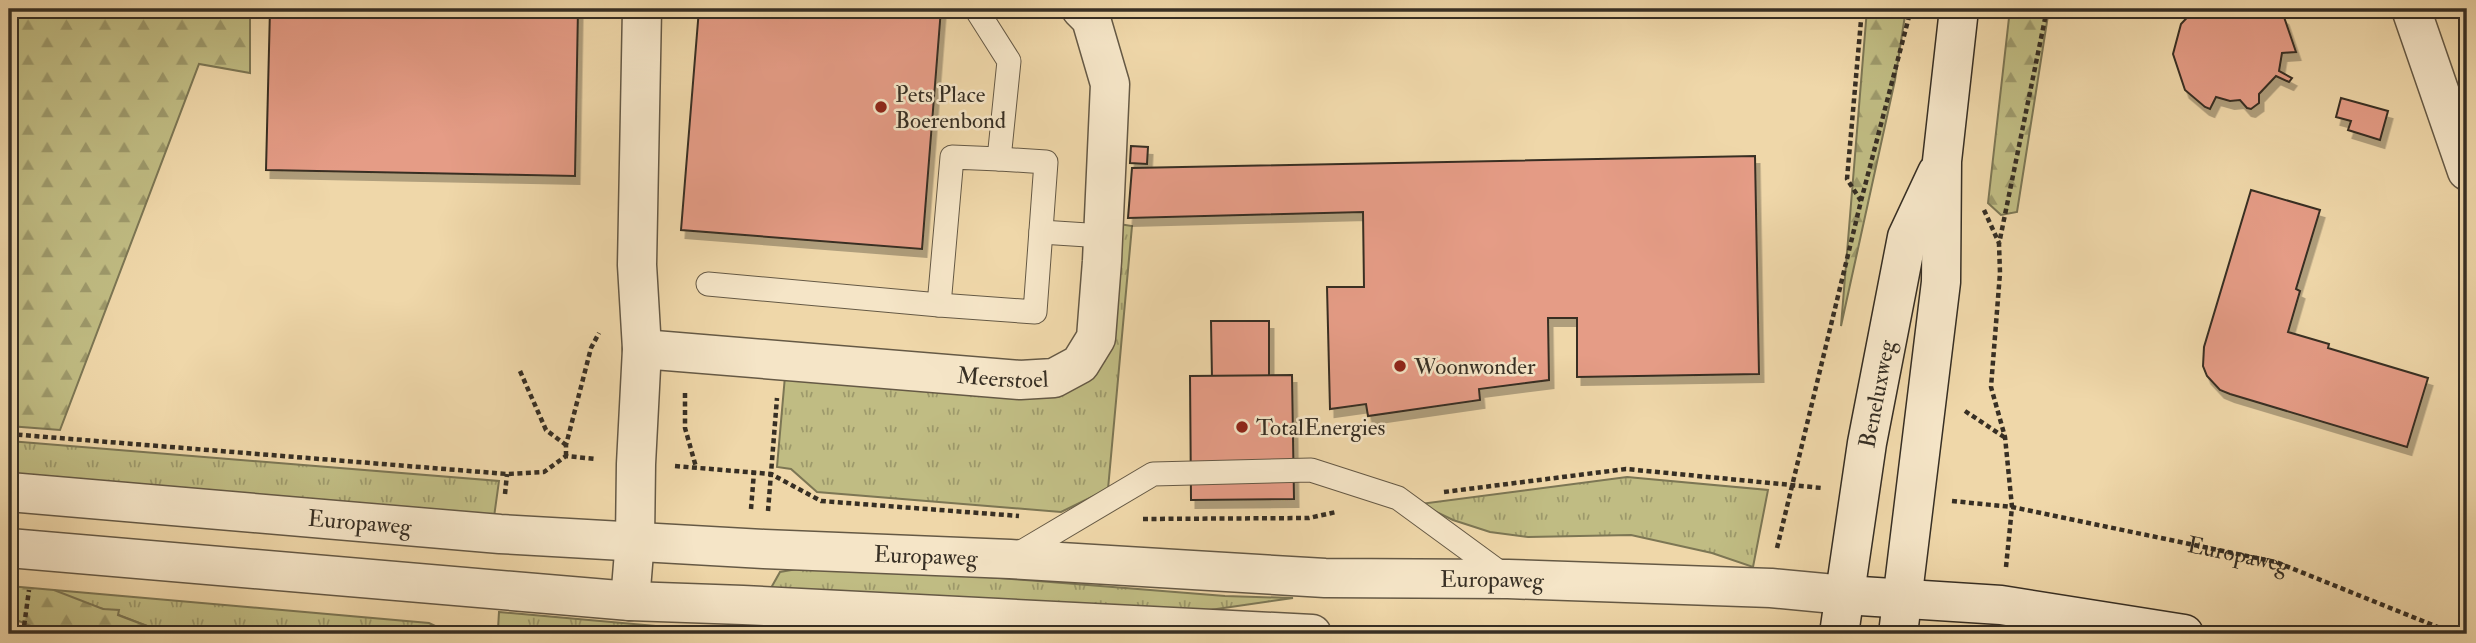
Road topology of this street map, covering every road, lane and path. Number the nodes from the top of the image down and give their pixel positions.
1 (642, 9) edge
2 (976, 9) edge
3 (1081, 9) edge
4 (1862, 9) edge
5 (1911, 9) edge
6 (1959, 9) edge
7 (2047, 9) edge
8 (2411, 9) edge
9 (999, 159) junction
10 (1942, 161) junction
11 (2467, 171) edge
12 (1861, 201) junction
13 (1041, 232) junction
14 (1102, 248) junction
15 (708, 284) dead end
16 (939, 305) junction
17 (604, 324) dead end
18 (642, 349) junction
19 (780, 362) junction
20 (520, 371) dead end
21 (1960, 407) dead end
22 (9, 434) edge
23 (2005, 437) junction
24 (566, 445) junction
25 (566, 456) junction
26 (636, 464) junction
27 (771, 474) junction
28 (1792, 485) junction
29 (9, 492) edge
30 (1398, 498) junction
31 (1074, 520) junction
32 (635, 540) junction
33 (9, 548) edge
34 (764, 549) junction
35 (1010, 559) junction
36 (1508, 579) junction
37 (30, 581) dead end
38 (1771, 588) junction
39 (1845, 595) junction
40 (630, 601) junction
41 (1900, 617) edge
42 (23, 634) edge
43 (1311, 634) edge
44 (1839, 634) edge
45 (2184, 634) edge
46 (2455, 634) edge

1 - 18 street
2 - 9 lane
3 - 14 street, Meerstoel
4 - 12 path
5 - 12 path
6 - 10 street, Beneluxweg
7 - 23 path
8 - 11 street
9 - 13 lane
9 - 16 lane
10 - 39 street, Beneluxweg
10 - 41 street, Beneluxweg
12 - 28 path
13 - 14 lane
13 - 16 lane
14 - 19 street, Meerstoel
15 - 16 lane
17 - 24 path
18 - 19 street, Meerstoel
18 - 26 street
19 - 27 path
20 - 24 path
21 - 23 path
22 - 25 path
23 - 46 path, Europaweg
24 - 25 path
25 - 26 path
26 - 27 path
26 - 32 street
27 - 31 path
27 - 34 path
28 - 30 path
28 - 38 path
29 - 32 street, Europaweg
30 - 31 path
30 - 31 lane
30 - 36 lane
31 - 35 lane
32 - 34 street, Europaweg
32 - 40 street
33 - 40 street
34 - 35 street, Europaweg
35 - 36 street, Europaweg
36 - 38 street, Europaweg
37 - 42 path
38 - 39 street, Europaweg
39 - 41 street, Europaweg
39 - 44 street, Beneluxweg
40 - 43 street
41 - 45 street

